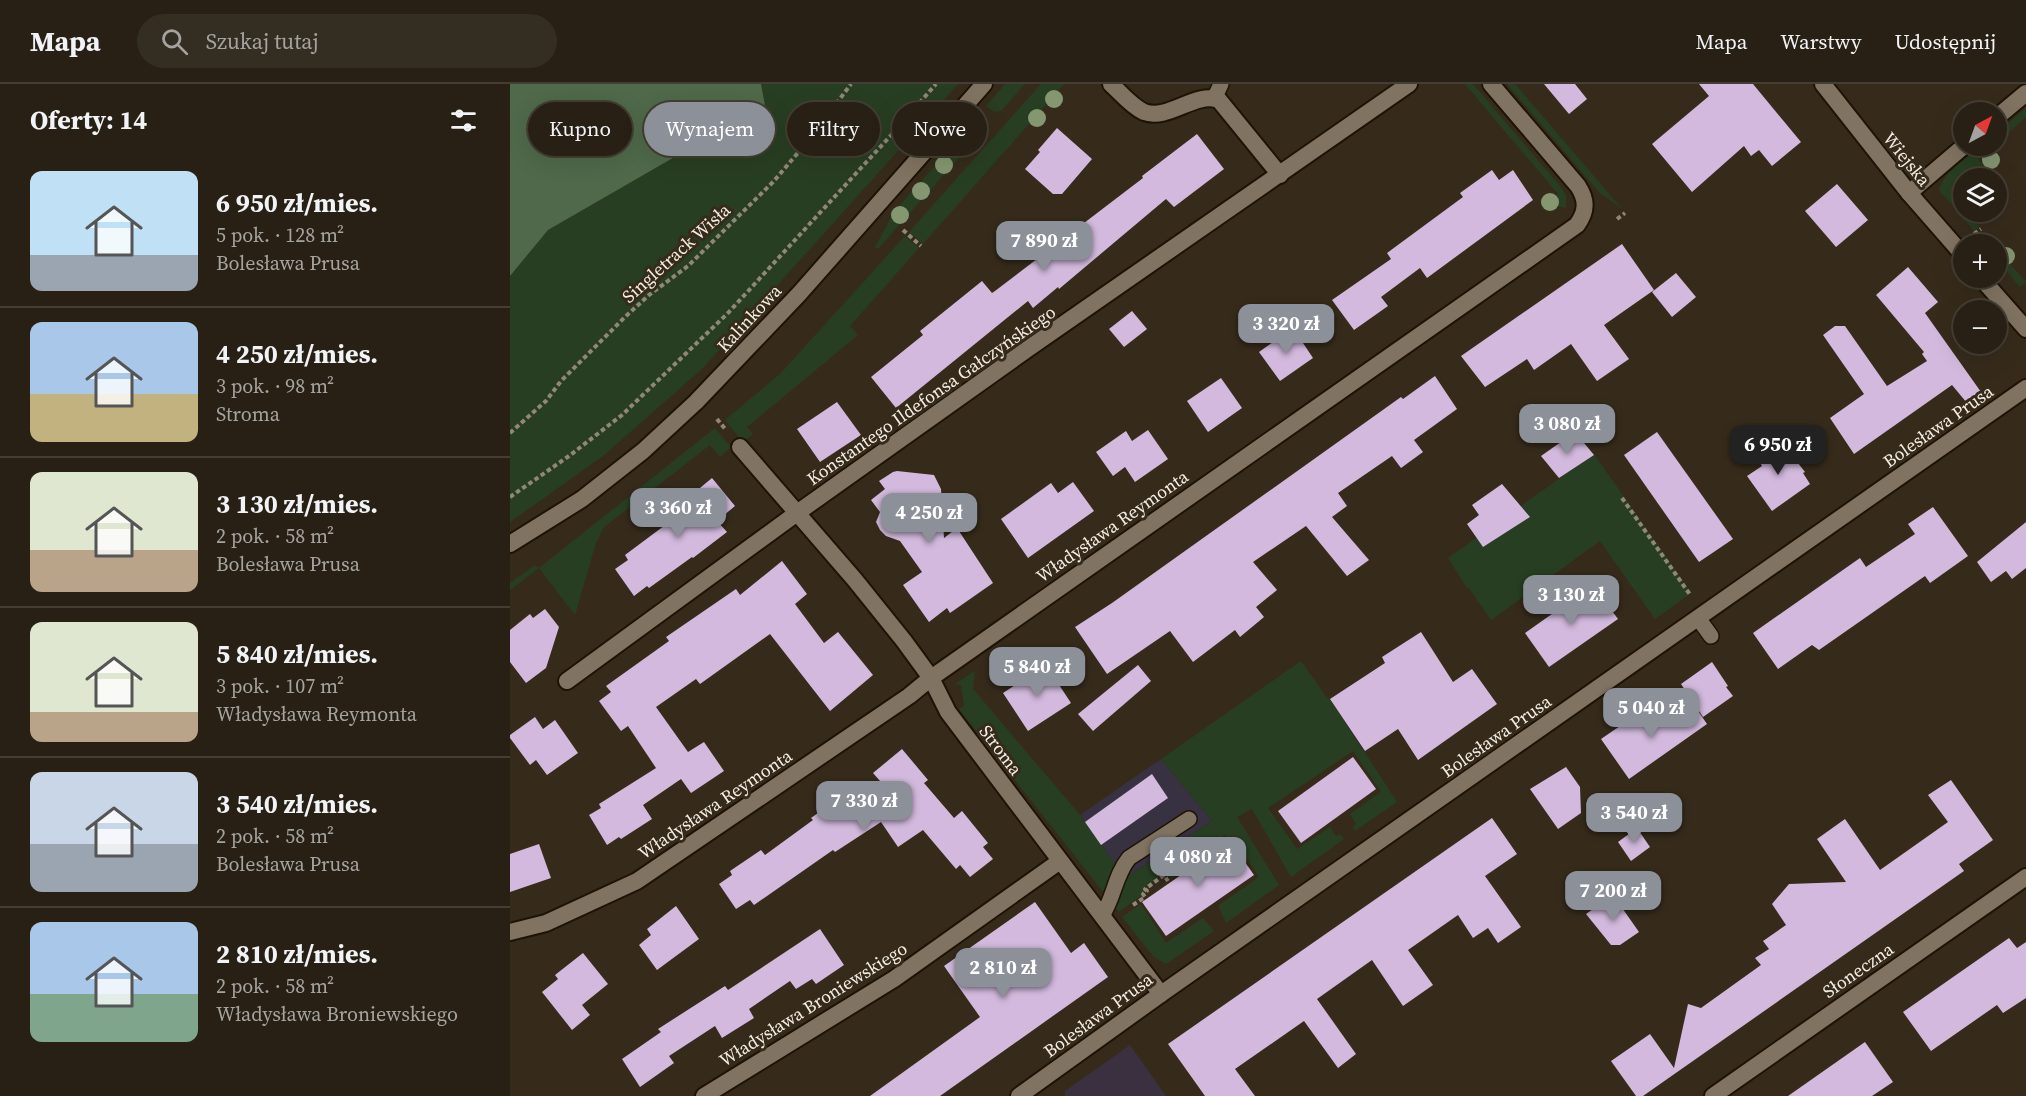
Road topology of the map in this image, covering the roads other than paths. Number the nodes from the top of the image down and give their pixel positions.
1 (984, 84) edge
2 (1111, 84) edge
3 (1409, 84) edge
4 (1491, 84) edge
5 (1822, 84) edge
6 (1218, 91) edge
7 (2026, 93) edge
8 (2007, 109) edge
9 (1953, 155) edge
10 (1280, 175) junction
11 (1909, 193) junction
12 (1953, 243) edge
13 (1991, 288) edge
14 (2026, 329) edge
15 (2026, 388) edge
16 (740, 447) dead end
17 (797, 513) junction
18 (510, 544) edge
19 (1698, 618) junction
20 (1711, 636) dead end
21 (931, 678) junction
22 (567, 681) dead end
23 (1189, 819) dead end
24 (1060, 861) junction
25 (2026, 877) edge
26 (1105, 920) junction
27 (510, 932) edge
28 (1161, 994) junction
29 (1022, 1095) edge
30 (704, 1096) edge
31 (1713, 1096) edge

1 - 18 street, Kalinkowa
2 - 6 street
3 - 10 street, Konstantego Ildefonsa Gałczyńskiego
4 - 21 street, Władysława Reymonta
5 - 11 street, Wiejska
6 - 10 street
7 - 8 street
9 - 11 street
10 - 17 street, Konstantego Ildefonsa Gałczyńskiego
11 - 12 street, Wiejska
13 - 14 street
15 - 19 street, Bolesława Prusa
16 - 17 street, Stroma
17 - 21 street, Stroma
17 - 22 street, Konstantego Ildefonsa Gałczyńskiego
19 - 20 lane
19 - 28 street, Bolesława Prusa
21 - 24 street, Stroma
21 - 27 street, Władysława Reymonta
23 - 26 lane
24 - 26 street, Stroma
24 - 30 street, Władysława Broniewskiego
25 - 31 street, Słoneczna
26 - 28 street, Stroma
28 - 29 street, Bolesława Prusa

